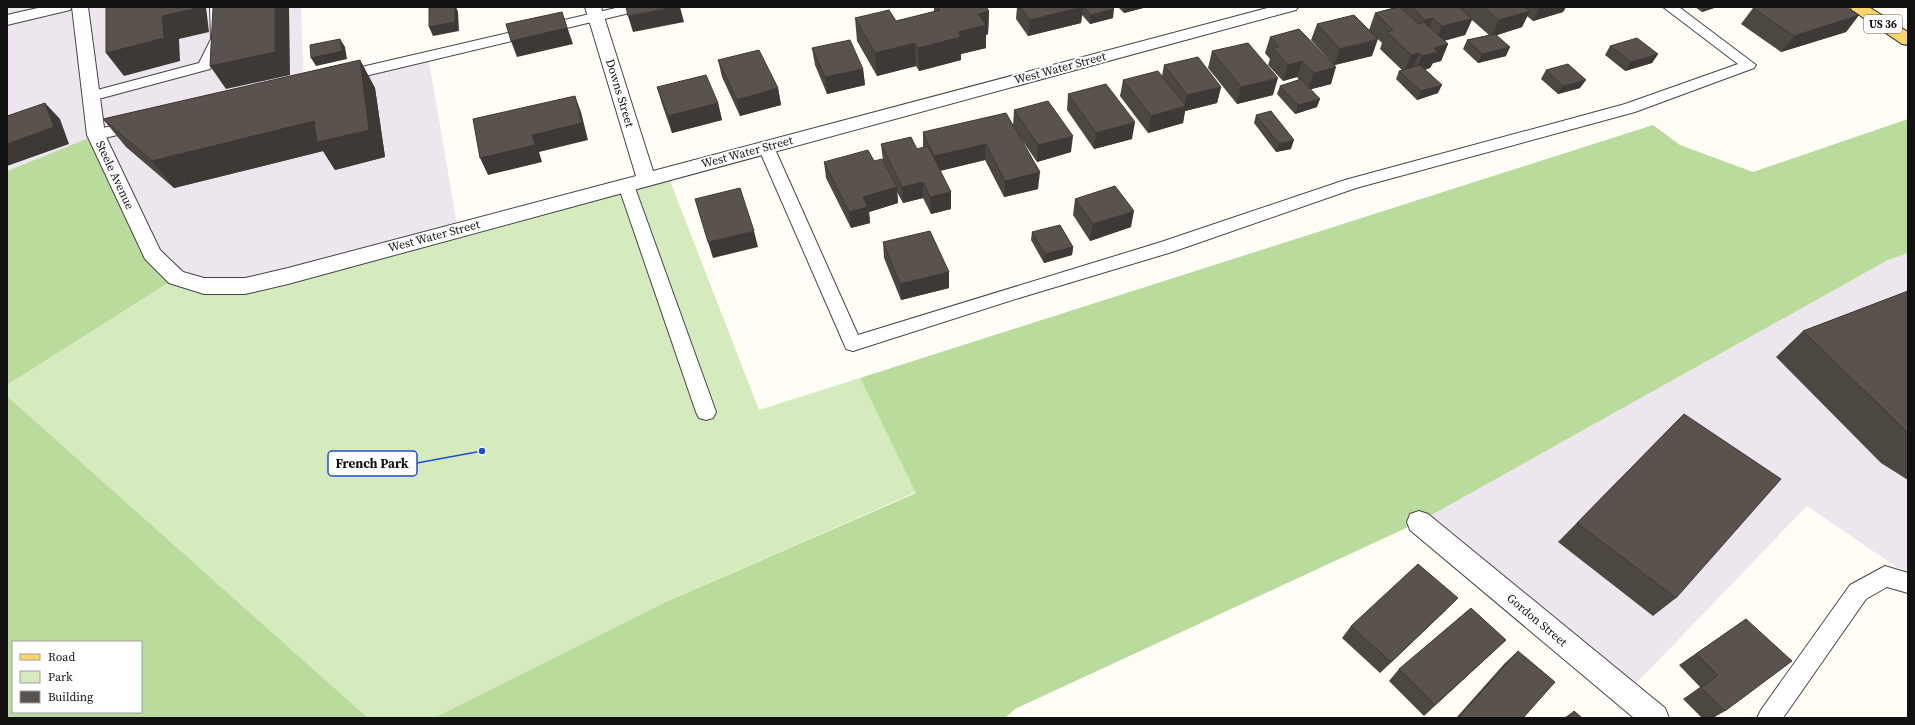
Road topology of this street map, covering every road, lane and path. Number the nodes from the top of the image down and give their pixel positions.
1 (64, 7) edge
2 (80, 7) edge
3 (217, 7) edge
4 (638, 7) edge
5 (1290, 7) edge
6 (1670, 7) edge
7 (1858, 7) edge
8 (595, 12) edge
9 (7, 20) edge
10 (1908, 40) edge
11 (328, 80) edge
12 (91, 96) junction
13 (150, 122) edge
14 (96, 135) junction
15 (766, 147) junction
16 (646, 179) junction
17 (626, 185) junction
18 (204, 286) joint
19 (706, 412) dead end
20 (1419, 522) dead end
21 (1908, 583) edge
22 (1655, 718) edge
23 (1769, 718) edge

1 - 9 street
2 - 12 street, Steele Avenue
3 - 12 lane
4 - 8 lane
5 - 15 street, West Water Street
6 - 15 lane
7 - 10 main road, US 36
8 - 11 lane
8 - 16 street, Downs Street
12 - 14 street, Steele Avenue
13 - 14 lane
14 - 18 street, Steele Avenue
15 - 16 street, West Water Street
16 - 17 street, West Water Street
17 - 18 street, West Water Street
17 - 19 lane
20 - 22 street, Gordon Street
21 - 23 lane

